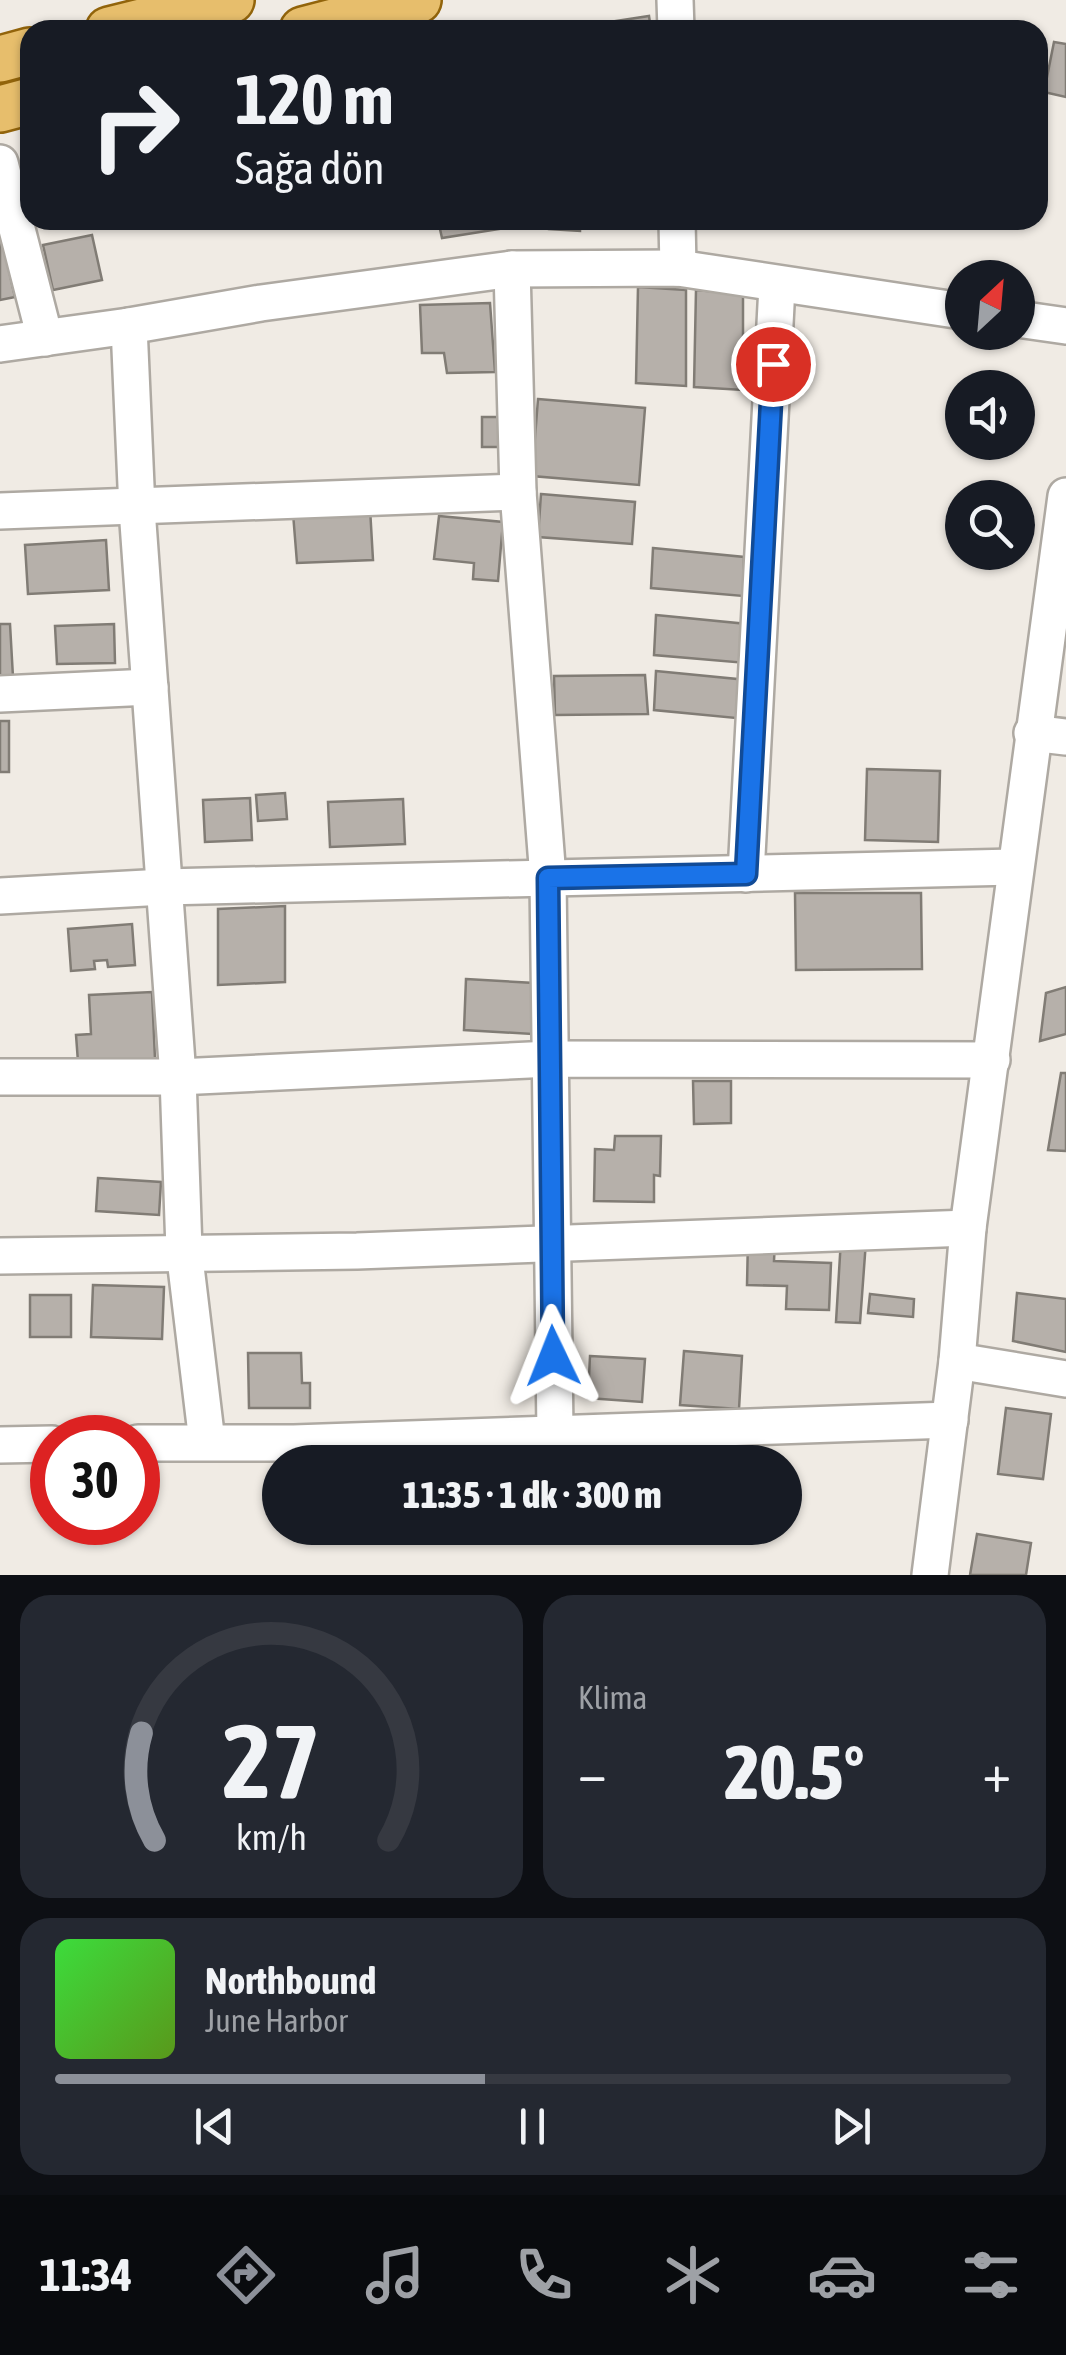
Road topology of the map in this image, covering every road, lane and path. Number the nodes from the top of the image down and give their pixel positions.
1 (231, 0) edge
2 (418, 0) edge
3 (165, 7) edge
4 (133, 20) edge
5 (341, 20) edge
6 (0, 163) edge
7 (678, 230) edge
8 (678, 268) junction
9 (512, 269) junction
10 (777, 286) junction
11 (945, 309) edge
12 (1035, 321) edge
13 (129, 326) junction
14 (1066, 326) edge
15 (45, 338) junction
16 (0, 344) edge
17 (518, 492) junction
18 (1066, 496) edge
19 (137, 509) junction
20 (0, 511) edge
21 (150, 686) junction
22 (0, 694) edge
23 (1049, 735) edge
24 (1014, 867) junction
25 (746, 874) junction
26 (548, 878) junction
27 (164, 888) junction
28 (0, 896) edge
29 (552, 1060) junction
30 (992, 1060) junction
31 (0, 1077) edge
32 (178, 1077) junction
33 (968, 1228) junction
34 (550, 1241) junction
35 (184, 1250) junction
36 (0, 1256) edge
37 (957, 1362) junction
38 (1066, 1379) edge
39 (950, 1420) junction
40 (555, 1433) junction
41 (207, 1442) junction
42 (160, 1443) edge
43 (30, 1444) edge
44 (0, 1445) edge
45 (930, 1575) edge

1 - 3 main road
2 - 5 main road
3 - 4 main road
6 - 15 street
7 - 8 street
8 - 9 street
8 - 10 street
9 - 13 street
9 - 17 street
10 - 11 street
10 - 25 street
12 - 14 street
13 - 15 street
13 - 19 street
15 - 16 street
17 - 19 street
17 - 26 street
18 - 23 street
19 - 20 street
19 - 21 street
21 - 22 street
21 - 27 street
23 - 24 street
24 - 25 street
24 - 30 street
25 - 26 street
26 - 27 street
26 - 29 street
27 - 28 street
27 - 32 street
29 - 30 street
29 - 32 street
29 - 34 street
30 - 33 street
31 - 32 street
32 - 35 street
33 - 34 street
33 - 37 street
34 - 35 street
34 - 40 street
35 - 36 street
35 - 41 street
37 - 38 street
37 - 39 street
39 - 40 street
39 - 45 street
40 - 41 street
41 - 42 street
43 - 44 street

